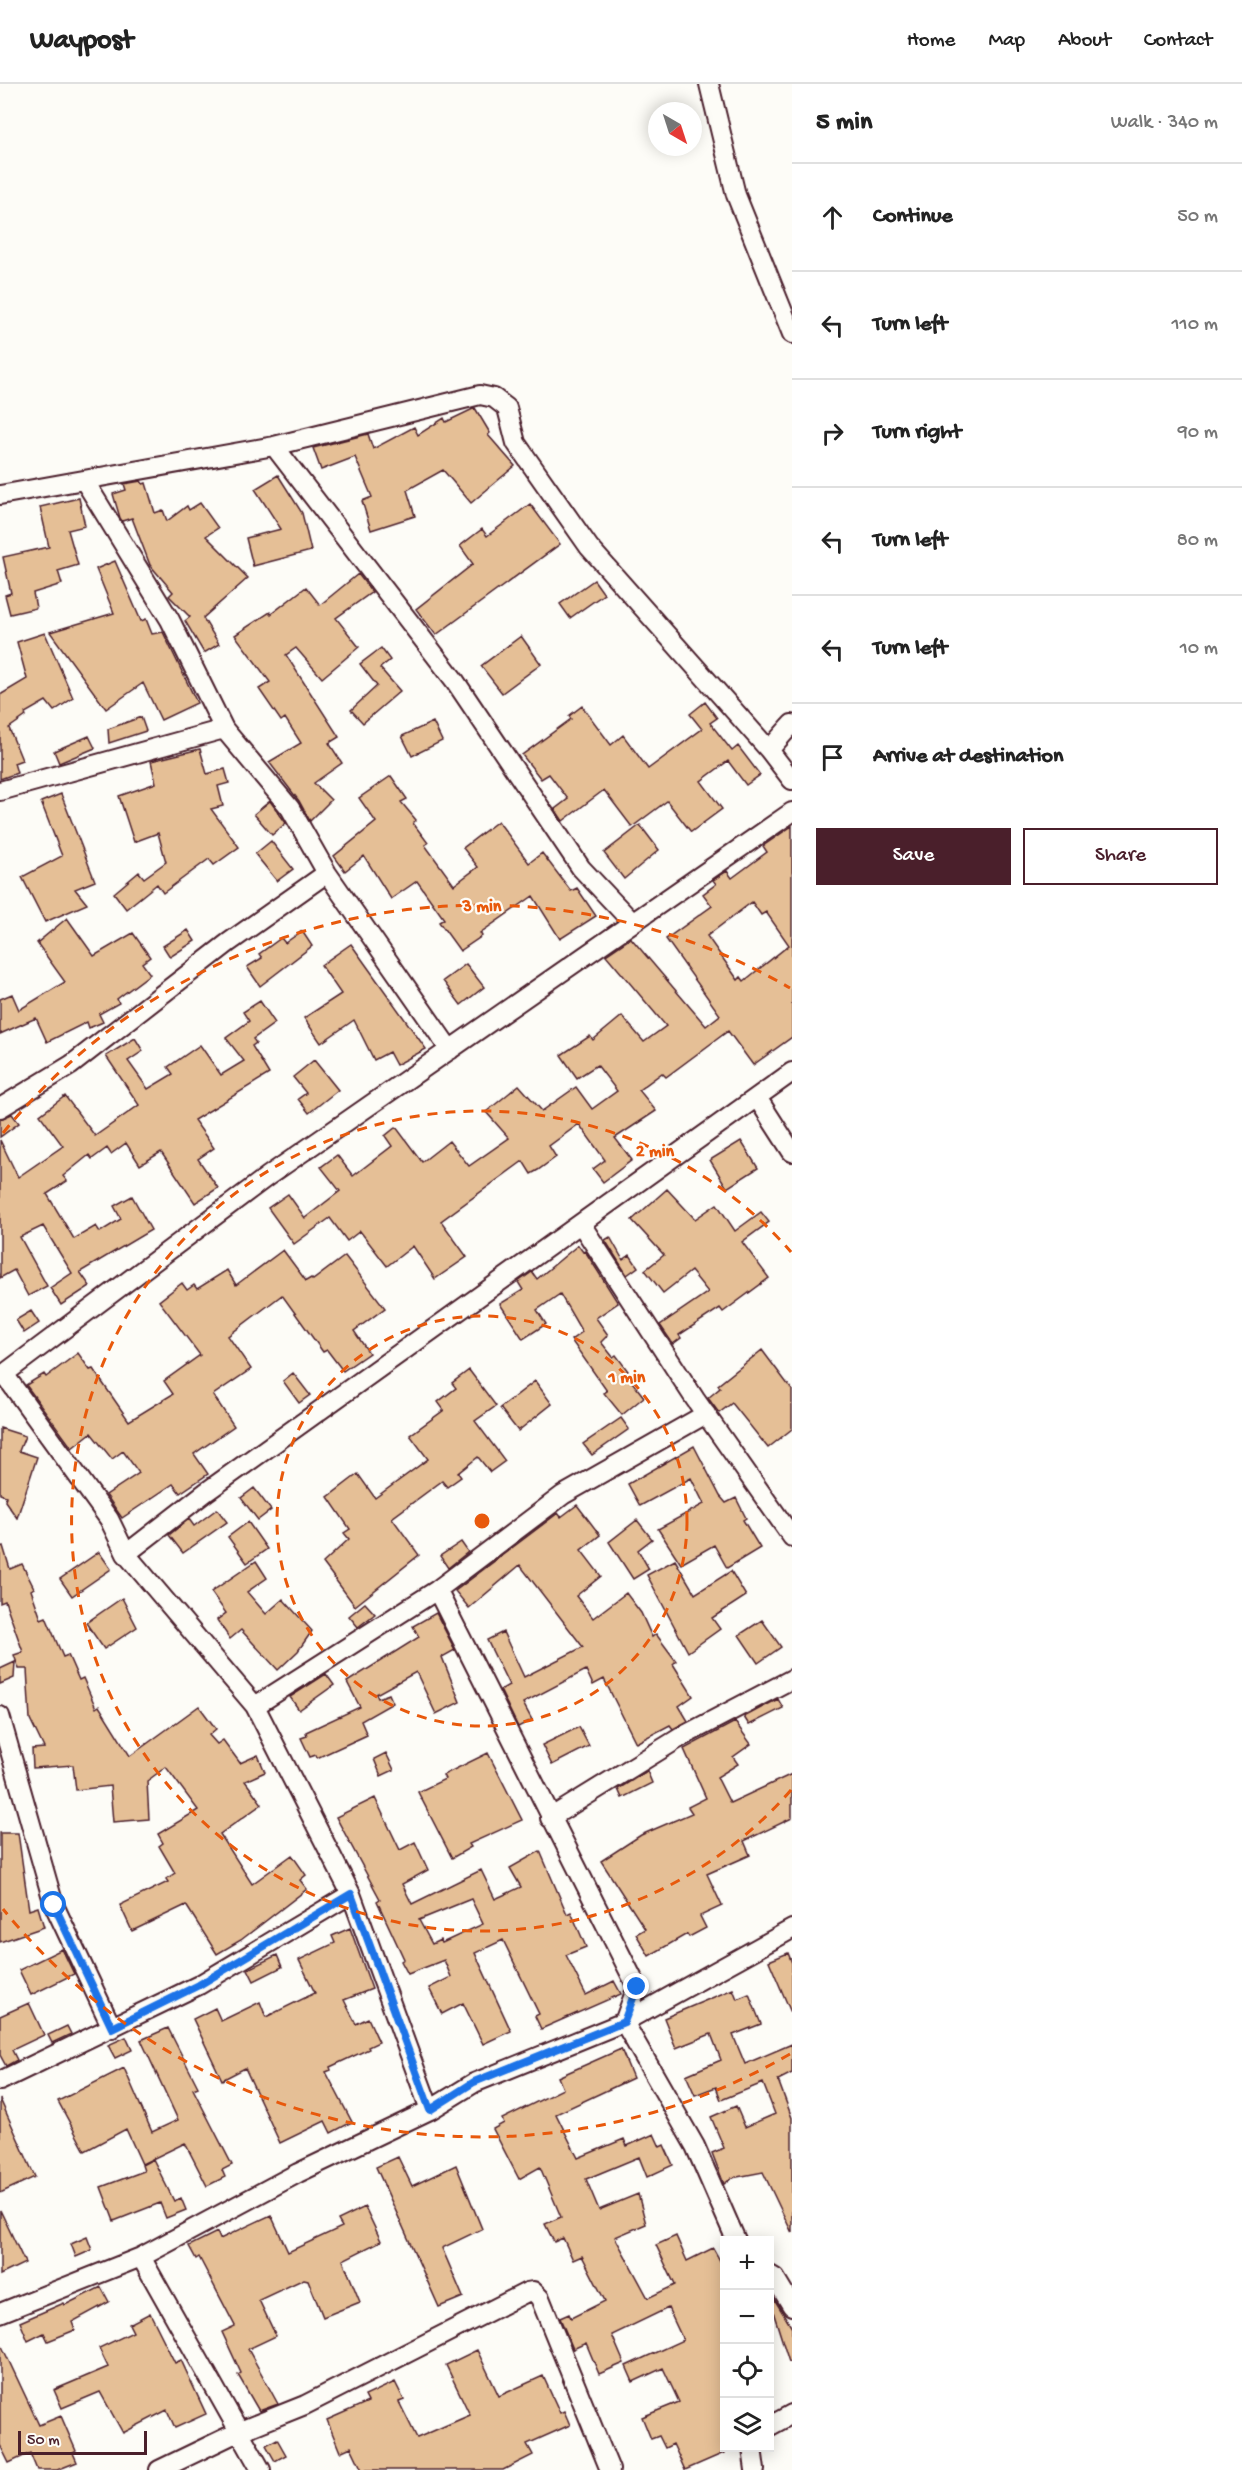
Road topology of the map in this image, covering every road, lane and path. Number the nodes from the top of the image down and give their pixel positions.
1 (709, 84) edge
2 (792, 334) edge
3 (274, 446) junction
4 (84, 480) junction
5 (0, 495) edge
6 (792, 724) edge
7 (224, 729) junction
8 (769, 750) junction
9 (792, 780) edge
10 (0, 791) edge
11 (792, 812) edge
12 (327, 873) junction
13 (632, 922) junction
14 (450, 1050) junction
15 (792, 1072) edge
16 (758, 1099) junction
17 (0, 1108) edge
18 (792, 1152) edge
19 (581, 1224) junction
20 (2, 1376) edge
21 (706, 1414) junction
22 (792, 1537) edge
23 (126, 1554) junction
24 (437, 1590) junction
25 (792, 1680) edge
26 (255, 1706) junction
27 (0, 1716) edge
28 (550, 1818) junction
29 (351, 1894) junction
30 (792, 1929) edge
31 (624, 2022) junction
32 (112, 2028) junction
33 (0, 2081) edge
34 (430, 2110) junction
35 (734, 2236) edge
36 (141, 2257) junction
37 (774, 2277) edge
38 (792, 2306) edge
39 (0, 2313) edge
40 (792, 2414) edge
41 (774, 2424) edge
42 (240, 2431) junction
43 (753, 2452) edge
44 (159, 2470) edge
45 (261, 2470) edge
46 (610, 2470) edge
47 (755, 2470) edge

1 - 2 street
3 - 4 street
3 - 8 street
3 - 13 street
4 - 5 street
4 - 7 street
6 - 8 street
7 - 10 street
7 - 12 street
8 - 9 street
11 - 13 street
12 - 14 street
12 - 17 street
13 - 14 street
14 - 20 street
15 - 16 street
16 - 18 street
16 - 19 street
19 - 21 street
19 - 23 street
20 - 23 street
21 - 22 street
21 - 24 street
23 - 26 street
24 - 26 street
24 - 28 street
25 - 28 street
26 - 29 street
27 - 32 street
28 - 31 street
29 - 32 street
29 - 34 street
30 - 31 street
31 - 34 street
31 - 35 street
32 - 33 street
34 - 36 street
36 - 39 street
36 - 42 street
37 - 38 street
40 - 41 street
42 - 44 street
42 - 45 street
42 - 46 street
43 - 47 street

